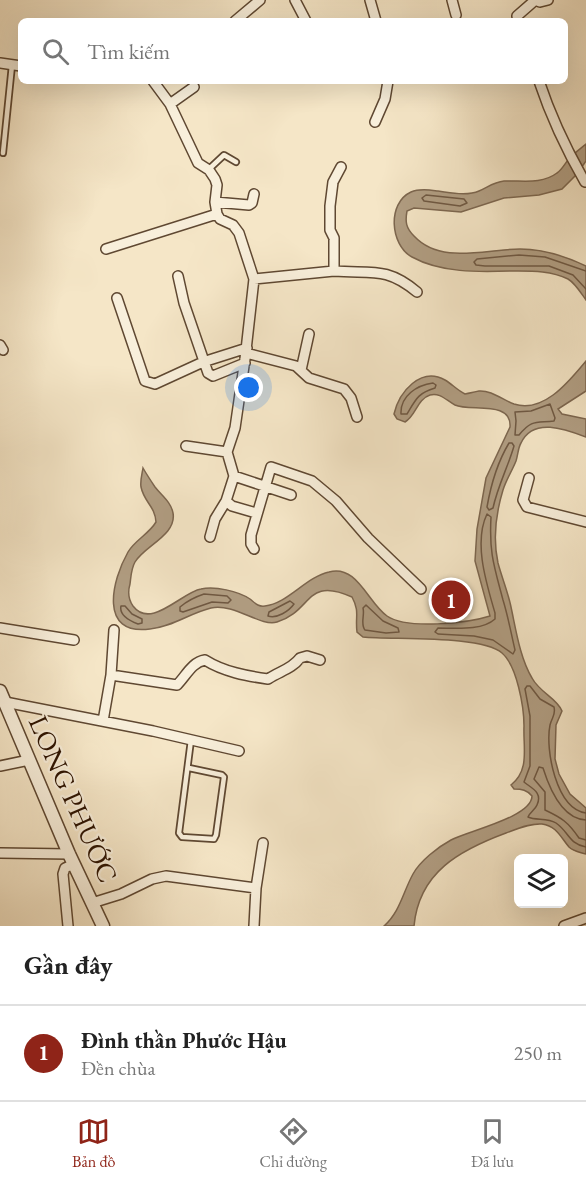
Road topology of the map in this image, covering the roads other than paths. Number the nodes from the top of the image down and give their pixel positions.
1 (260, 0) edge
2 (295, 0) edge
3 (369, 0) edge
4 (452, 0) edge
5 (534, 0) edge
6 (548, 0) edge
7 (456, 15) dead end
8 (239, 18) edge
9 (304, 18) edge
10 (375, 18) edge
11 (517, 18) edge
12 (0, 63) edge
13 (17, 65) edge
14 (154, 84) edge
15 (388, 84) edge
16 (540, 84) edge
17 (194, 87) dead end
18 (170, 104) junction
19 (375, 122) dead end
20 (3, 153) dead end
21 (236, 162) dead end
22 (341, 166) dead end
23 (208, 170) junction
24 (583, 179) edge
25 (254, 194) dead end
26 (215, 202) junction
27 (217, 214) junction
28 (106, 249) dead end
29 (334, 271) junction
30 (178, 276) dead end
31 (254, 279) junction
32 (417, 292) dead end
33 (117, 298) dead end
34 (309, 334) dead end
35 (246, 355) junction
36 (203, 362) junction
37 (300, 370) junction
38 (357, 417) dead end
39 (186, 446) dead end
40 (227, 452) junction
41 (234, 476) junction
42 (529, 478) dead end
43 (264, 486) junction
44 (291, 495) dead end
45 (226, 501) junction
46 (256, 513) junction
47 (586, 522) edge
48 (210, 537) dead end
49 (254, 549) dead end
50 (421, 589) dead end
51 (0, 628) edge
52 (114, 630) dead end
53 (74, 640) dead end
54 (320, 660) dead end
55 (111, 675) junction
56 (2, 697) edge
57 (103, 721) junction
58 (191, 740) junction
59 (239, 752) dead end
60 (29, 760) junction
61 (0, 766) edge
62 (189, 768) junction
63 (263, 843) dead end
64 (0, 853) edge
65 (71, 859) junction
66 (256, 888) junction
67 (92, 903) junction
68 (586, 918) edge
69 (68, 926) edge
70 (103, 926) edge
71 (254, 926) edge
72 (564, 926) edge

1 - 8 street
2 - 9 street
3 - 10 street
4 - 7 street
5 - 6 street
5 - 11 street
12 - 13 street
13 - 20 lane
14 - 18 street
15 - 19 street
16 - 24 street
17 - 18 street
18 - 23 street
21 - 23 lane
22 - 29 street
23 - 26 street
25 - 26 street
26 - 27 street
27 - 28 street
27 - 31 street
29 - 31 street
29 - 32 street
30 - 36 street
31 - 35 street
33 - 36 street
34 - 37 street
35 - 36 street
35 - 36 street
35 - 37 street
35 - 40 street
37 - 38 street
39 - 40 street
40 - 41 street
41 - 43 street
41 - 45 street
42 - 47 street
43 - 44 street
43 - 46 street
43 - 50 street
45 - 46 street
45 - 48 street
46 - 49 street
51 - 53 street
52 - 55 street
54 - 55 street
55 - 57 street
56 - 57 street
56 - 60 street, LONG PHƯỚC
57 - 58 street
58 - 59 street
58 - 62 lane
60 - 61 street
60 - 65 street, LONG PHƯỚC
62 - 62 lane
63 - 66 street
64 - 65 street
65 - 67 street, LONG PHƯỚC
65 - 69 street
66 - 67 street
66 - 71 street
67 - 70 street, LONG PHƯỚC
68 - 72 street

